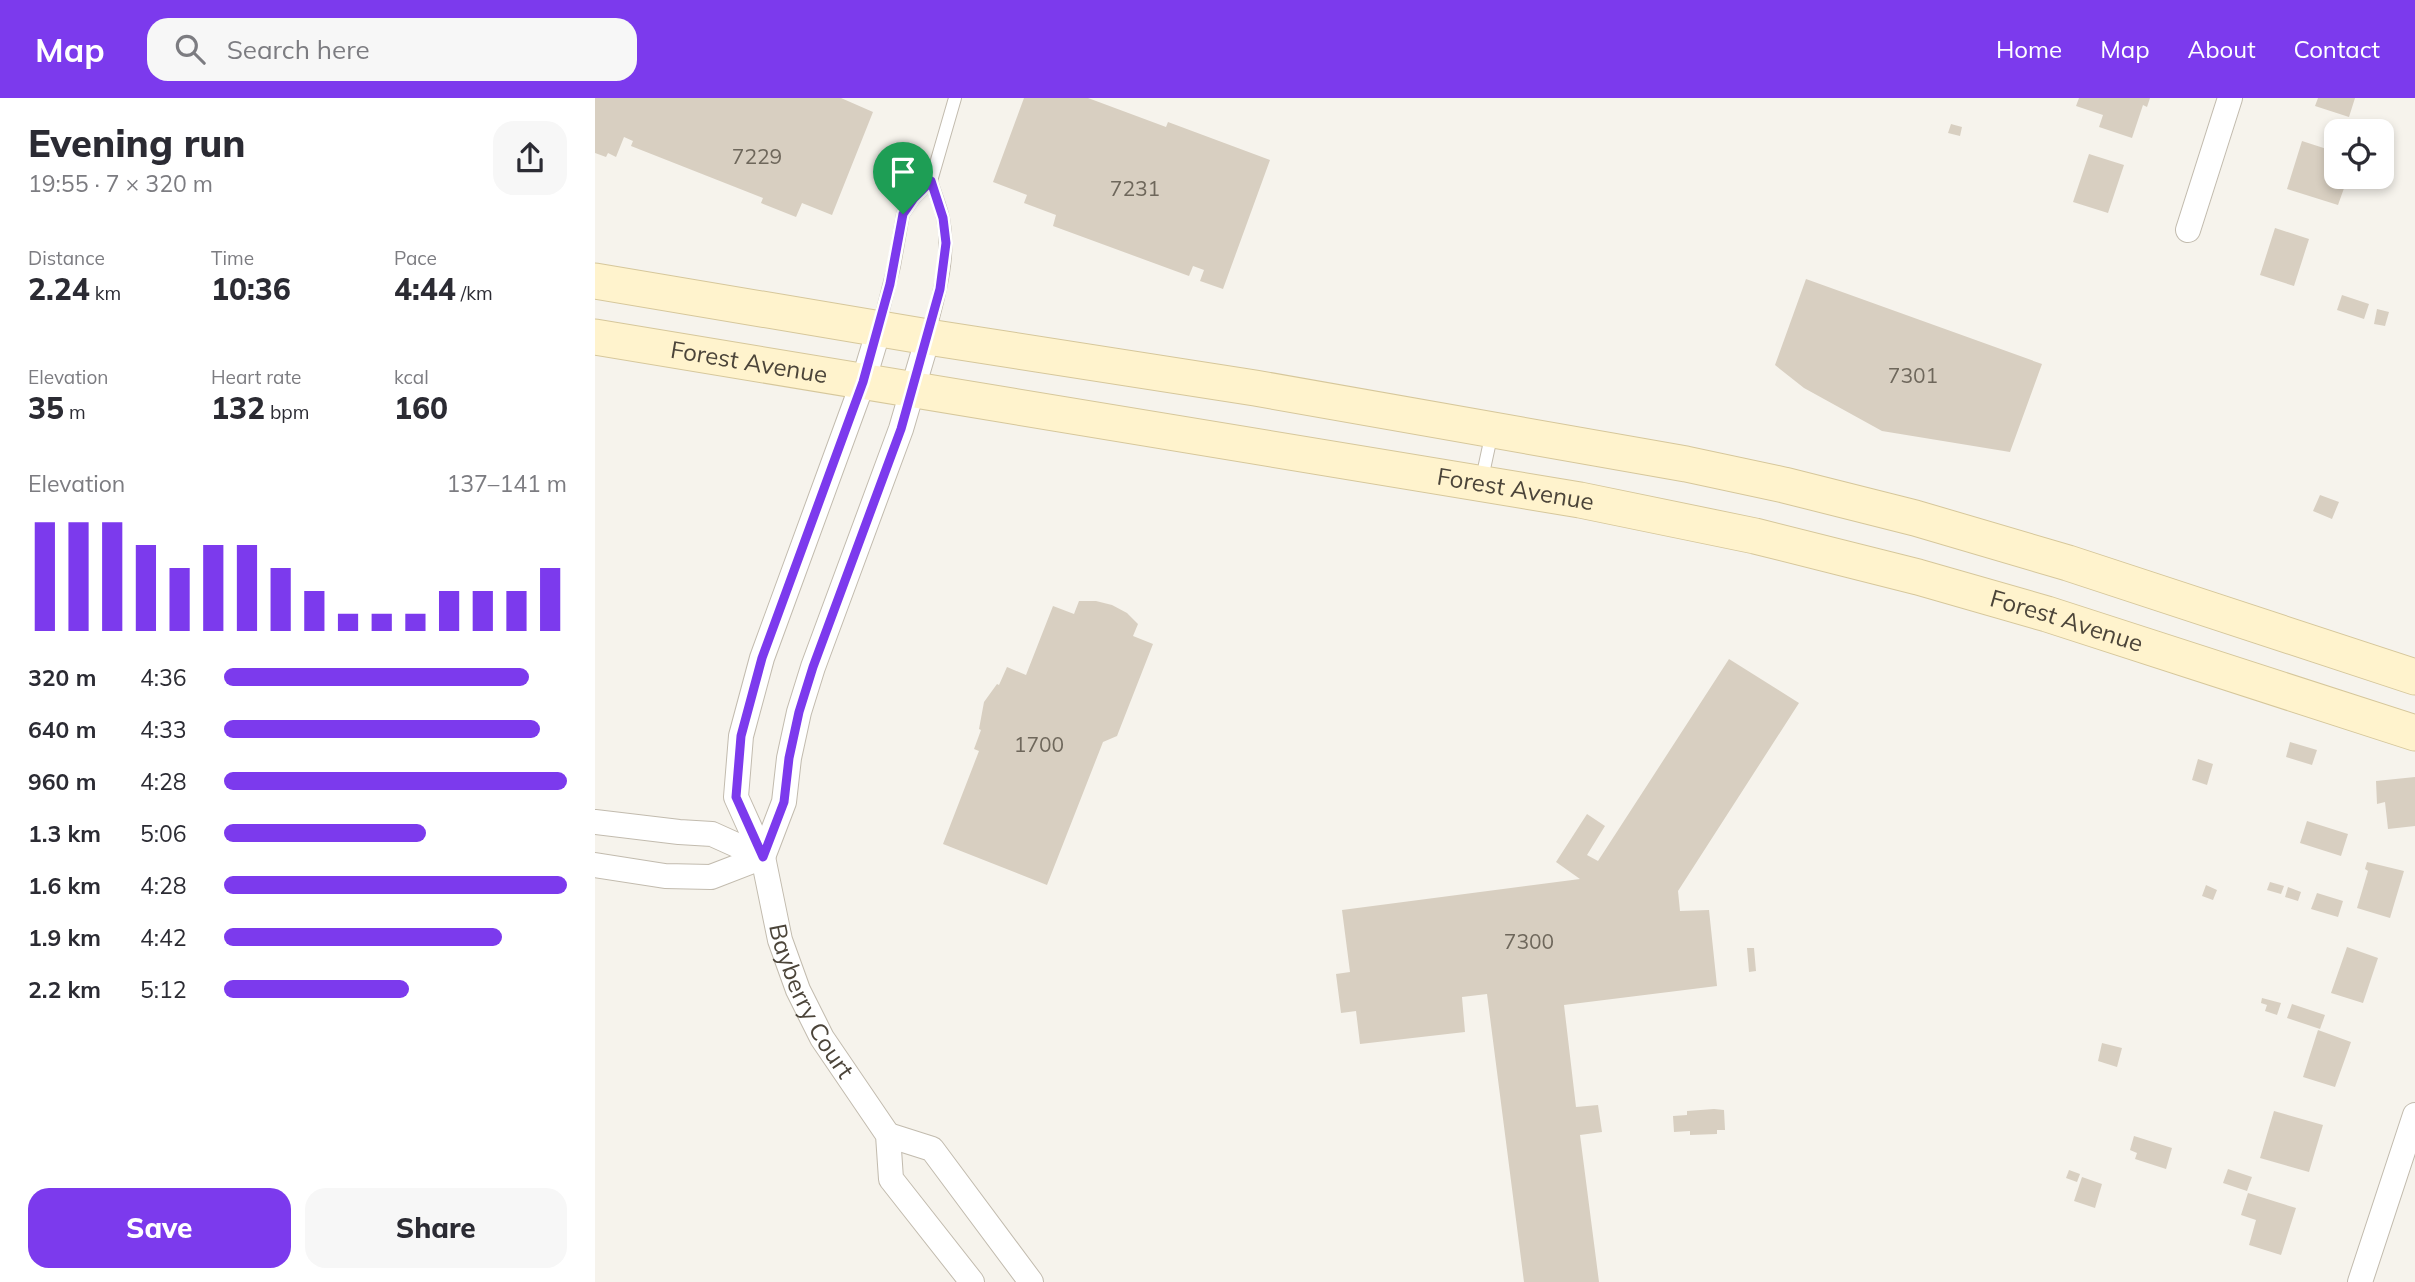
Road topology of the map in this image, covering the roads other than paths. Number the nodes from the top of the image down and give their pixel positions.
1 (955, 98) edge
2 (2230, 98) edge
3 (931, 181) junction
4 (2188, 230) dead end
5 (595, 281) edge
6 (879, 329) junction
7 (595, 337) edge
8 (928, 337) junction
9 (863, 382) junction
10 (913, 389) junction
11 (1493, 429) junction
12 (1481, 483) junction
13 (2415, 677) edge
14 (2415, 733) edge
15 (595, 822) edge
16 (763, 857) junction
17 (595, 865) edge
18 (2415, 1115) edge
19 (888, 1135) junction
20 (972, 1282) edge
21 (1031, 1282) edge
22 (2360, 1282) edge

1 - 3 lane
2 - 4 street
3 - 6 lane
3 - 8 lane
5 - 6 main road
6 - 8 main road
6 - 9 street, Bayberry Court
7 - 9 main road, Forest Avenue
8 - 10 street
8 - 11 main road
9 - 10 main road, Forest Avenue
9 - 16 street, Bayberry Court
10 - 12 main road, Forest Avenue
10 - 16 street
11 - 12 lane
11 - 13 main road
12 - 14 main road, Forest Avenue
15 - 16 street
16 - 17 street
16 - 19 street, Bayberry Court
18 - 22 street
19 - 20 street
19 - 21 street

